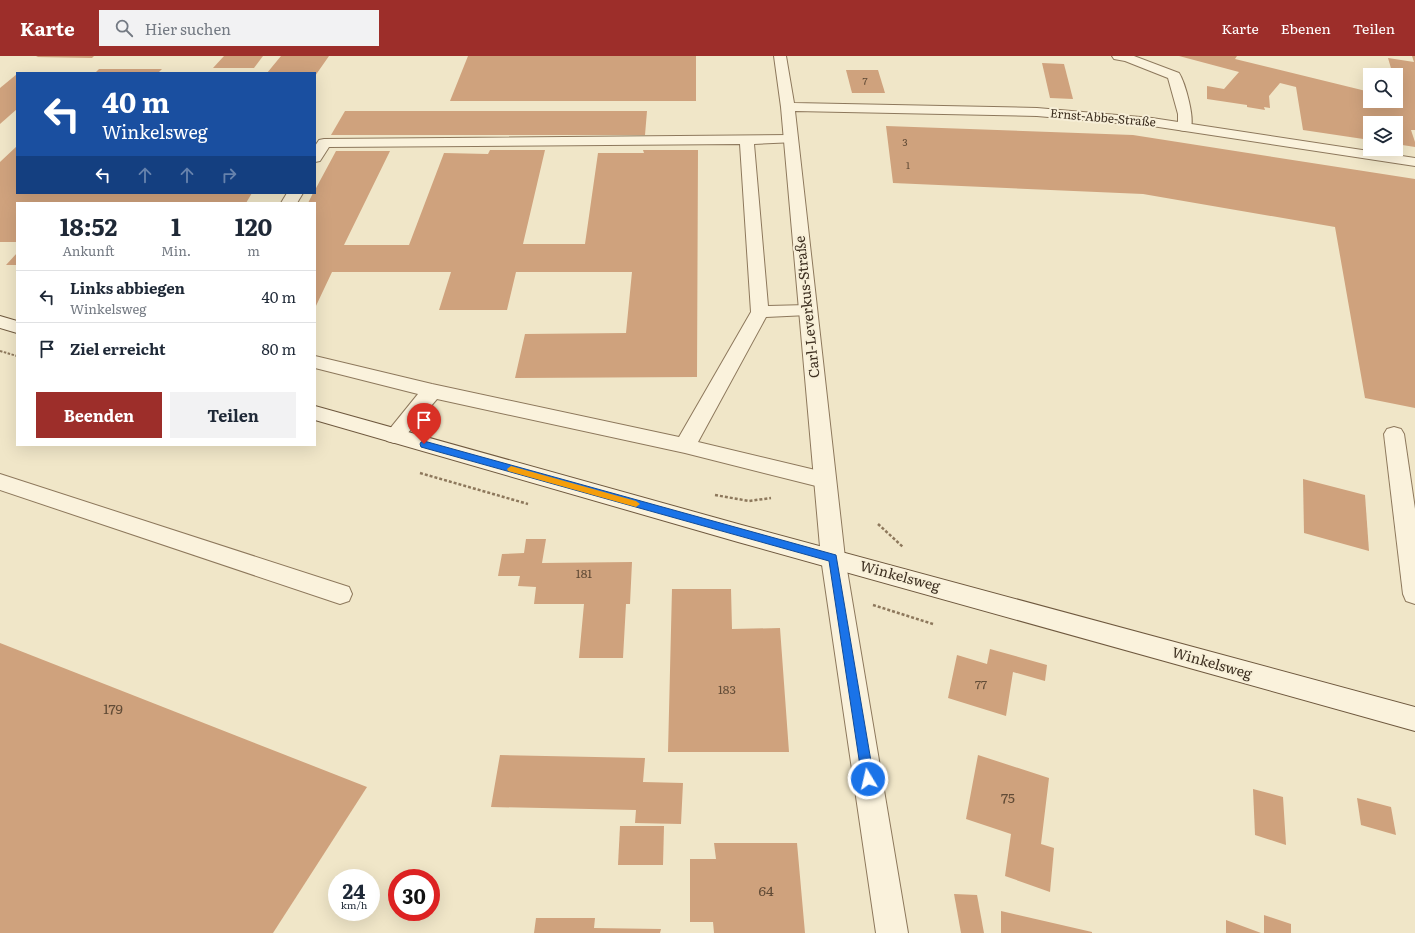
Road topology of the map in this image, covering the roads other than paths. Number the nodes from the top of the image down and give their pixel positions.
1 (780, 56) edge
2 (1118, 56) edge
3 (788, 107) junction
4 (1185, 127) junction
5 (791, 139) junction
6 (747, 140) junction
7 (316, 156) edge
8 (1415, 162) edge
9 (808, 310) junction
10 (760, 312) junction
11 (0, 322) edge
12 (16, 327) edge
13 (316, 362) edge
14 (432, 391) junction
15 (316, 413) edge
16 (1394, 434) dead end
17 (394, 436) junction
18 (684, 446) junction
19 (824, 480) junction
20 (0, 482) edge
21 (833, 558) junction
22 (340, 594) dead end
23 (1415, 594) edge
24 (1415, 719) edge
25 (892, 933) edge

1 - 3 street, Carl-Leverkus-Straße
2 - 4 street
3 - 4 street, Ernst-Abbe-Straße
3 - 5 street, Carl-Leverkus-Straße
4 - 8 street, Ernst-Abbe-Straße
5 - 6 street
5 - 9 street, Carl-Leverkus-Straße
6 - 7 street
6 - 10 street
9 - 10 street
9 - 19 street, Carl-Leverkus-Straße
10 - 18 street
11 - 12 street
13 - 14 street
14 - 17 street
14 - 18 street
15 - 17 street, Winkelsweg
16 - 23 street
17 - 21 street, Winkelsweg
18 - 19 street
19 - 21 street, Carl-Leverkus-Straße
20 - 22 street
21 - 24 street, Winkelsweg
21 - 25 street, Carl-Leverkus-Straße

